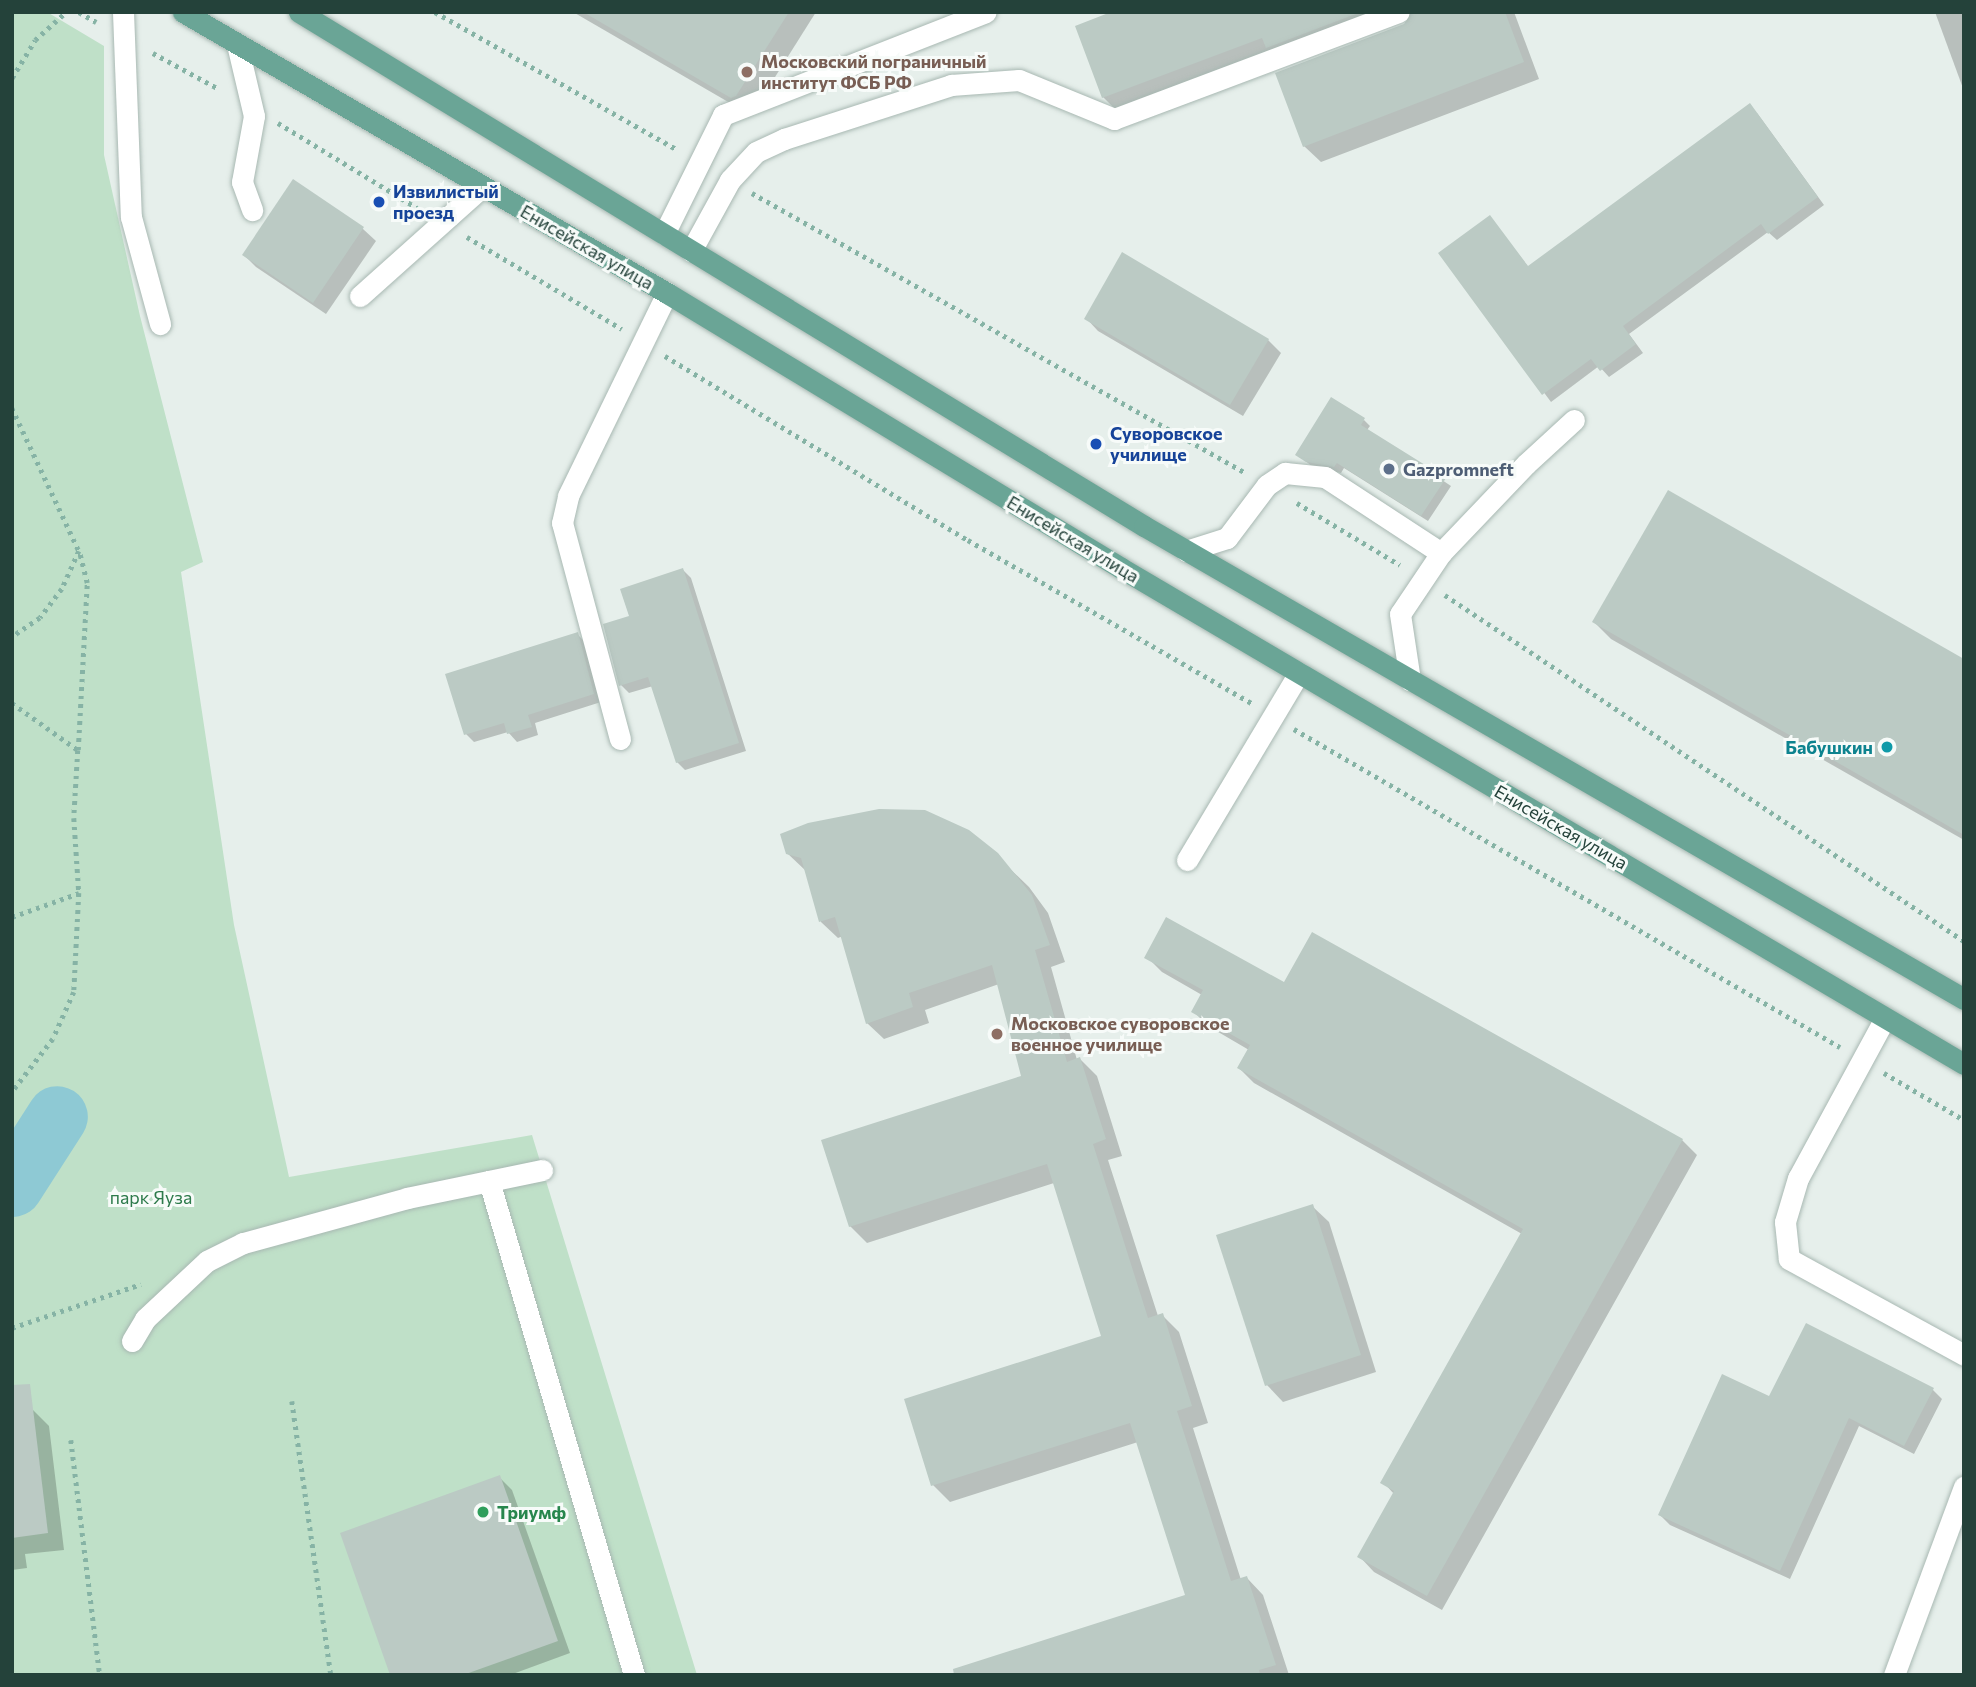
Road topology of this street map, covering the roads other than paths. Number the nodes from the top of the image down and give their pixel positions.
1 (123, 12) edge
2 (183, 12) edge
3 (299, 12) edge
4 (986, 12) edge
5 (1399, 12) edge
6 (237, 44) junction
7 (483, 186) junction
8 (252, 210) dead end
9 (664, 234) junction
10 (691, 251) junction
11 (667, 293) junction
12 (360, 296) dead end
13 (160, 324) dead end
14 (1574, 420) dead end
15 (1186, 551) junction
16 (1441, 553) junction
17 (1299, 673) junction
18 (1410, 680) junction
19 (620, 739) dead end
20 (1187, 860) dead end
21 (1964, 999) edge
22 (1885, 1018) junction
23 (1964, 1064) edge
24 (542, 1170) dead end
25 (489, 1181) junction
26 (132, 1341) dead end
27 (1964, 1356) edge
28 (1964, 1487) edge
29 (634, 1675) edge
30 (1894, 1675) edge

1 - 13 lane
2 - 6 main road, Енисейская улица
3 - 9 main road
4 - 9 lane
5 - 10 lane
6 - 7 main road, Енисейская улица
6 - 8 lane
7 - 11 main road, Енисейская улица
7 - 12 lane
9 - 10 main road
10 - 15 main road
11 - 17 main road, Енисейская улица
11 - 19 lane
14 - 16 lane
15 - 16 lane
15 - 18 main road
16 - 18 lane
17 - 20 lane
17 - 22 main road, Енисейская улица
18 - 21 main road
22 - 23 main road, Енисейская улица
22 - 27 lane
24 - 25 lane
25 - 26 lane
25 - 29 lane
28 - 30 lane

